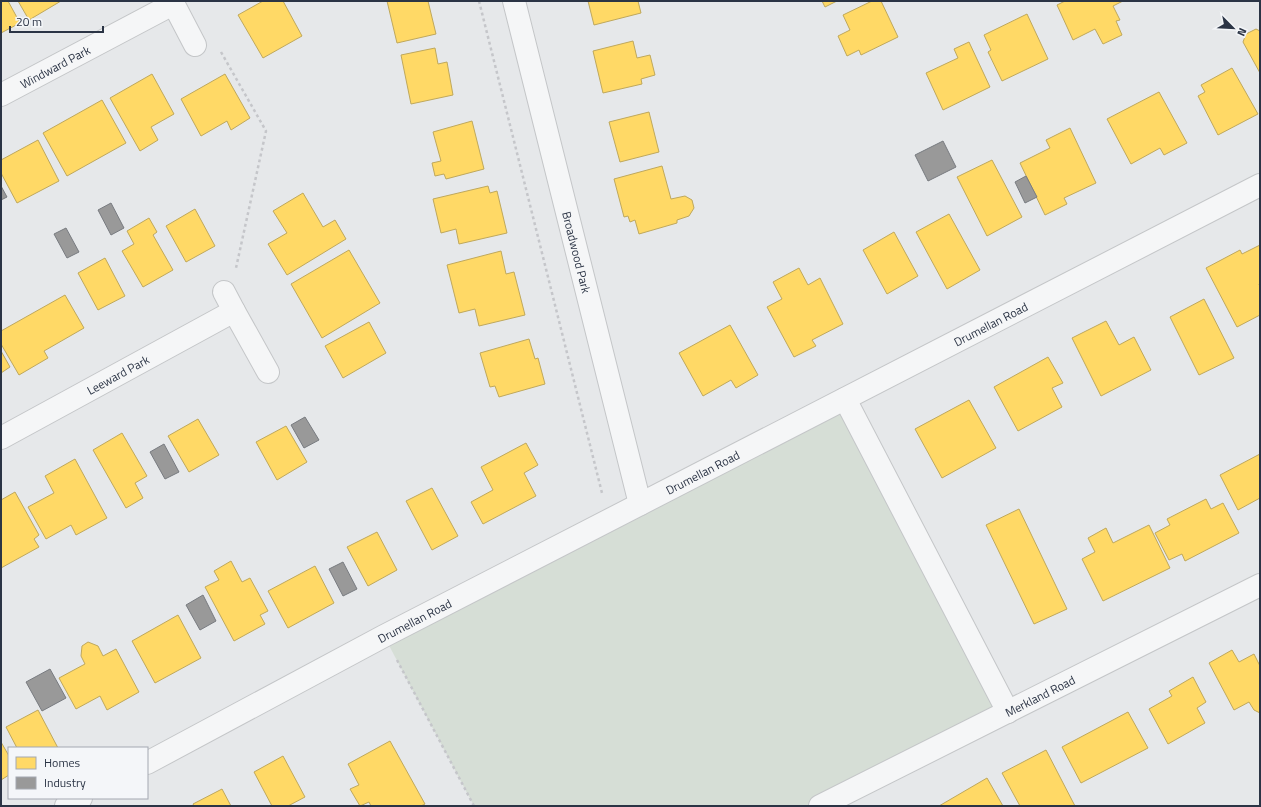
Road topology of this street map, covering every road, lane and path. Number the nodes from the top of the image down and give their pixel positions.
1 (479, 1) edge
2 (514, 1) edge
3 (172, 2) edge
4 (195, 45) joint
5 (1, 95) edge
6 (1260, 185) edge
7 (229, 302) junction
8 (268, 372) dead end
9 (845, 399) junction
10 (1, 438) edge
11 (640, 504) junction
12 (608, 521) junction
13 (1260, 585) edge
14 (384, 636) junction
15 (1008, 712) junction
16 (148, 762) edge
17 (79, 799) edge
18 (66, 806) edge
19 (474, 806) edge
20 (820, 806) edge

1 - 12 path
2 - 11 street, Broadwood Park
3 - 4 street, Windward Park
3 - 5 street, Windward Park
4 - 7 path
6 - 9 street, Drumellan Road
7 - 8 street
7 - 10 street, Leeward Park
9 - 11 street, Drumellan Road
9 - 15 street
11 - 12 street, Drumellan Road
12 - 14 street, Drumellan Road
13 - 15 street, Merkland Road
14 - 16 street, Drumellan Road
14 - 19 path
15 - 20 street, Merkland Road
17 - 18 street

